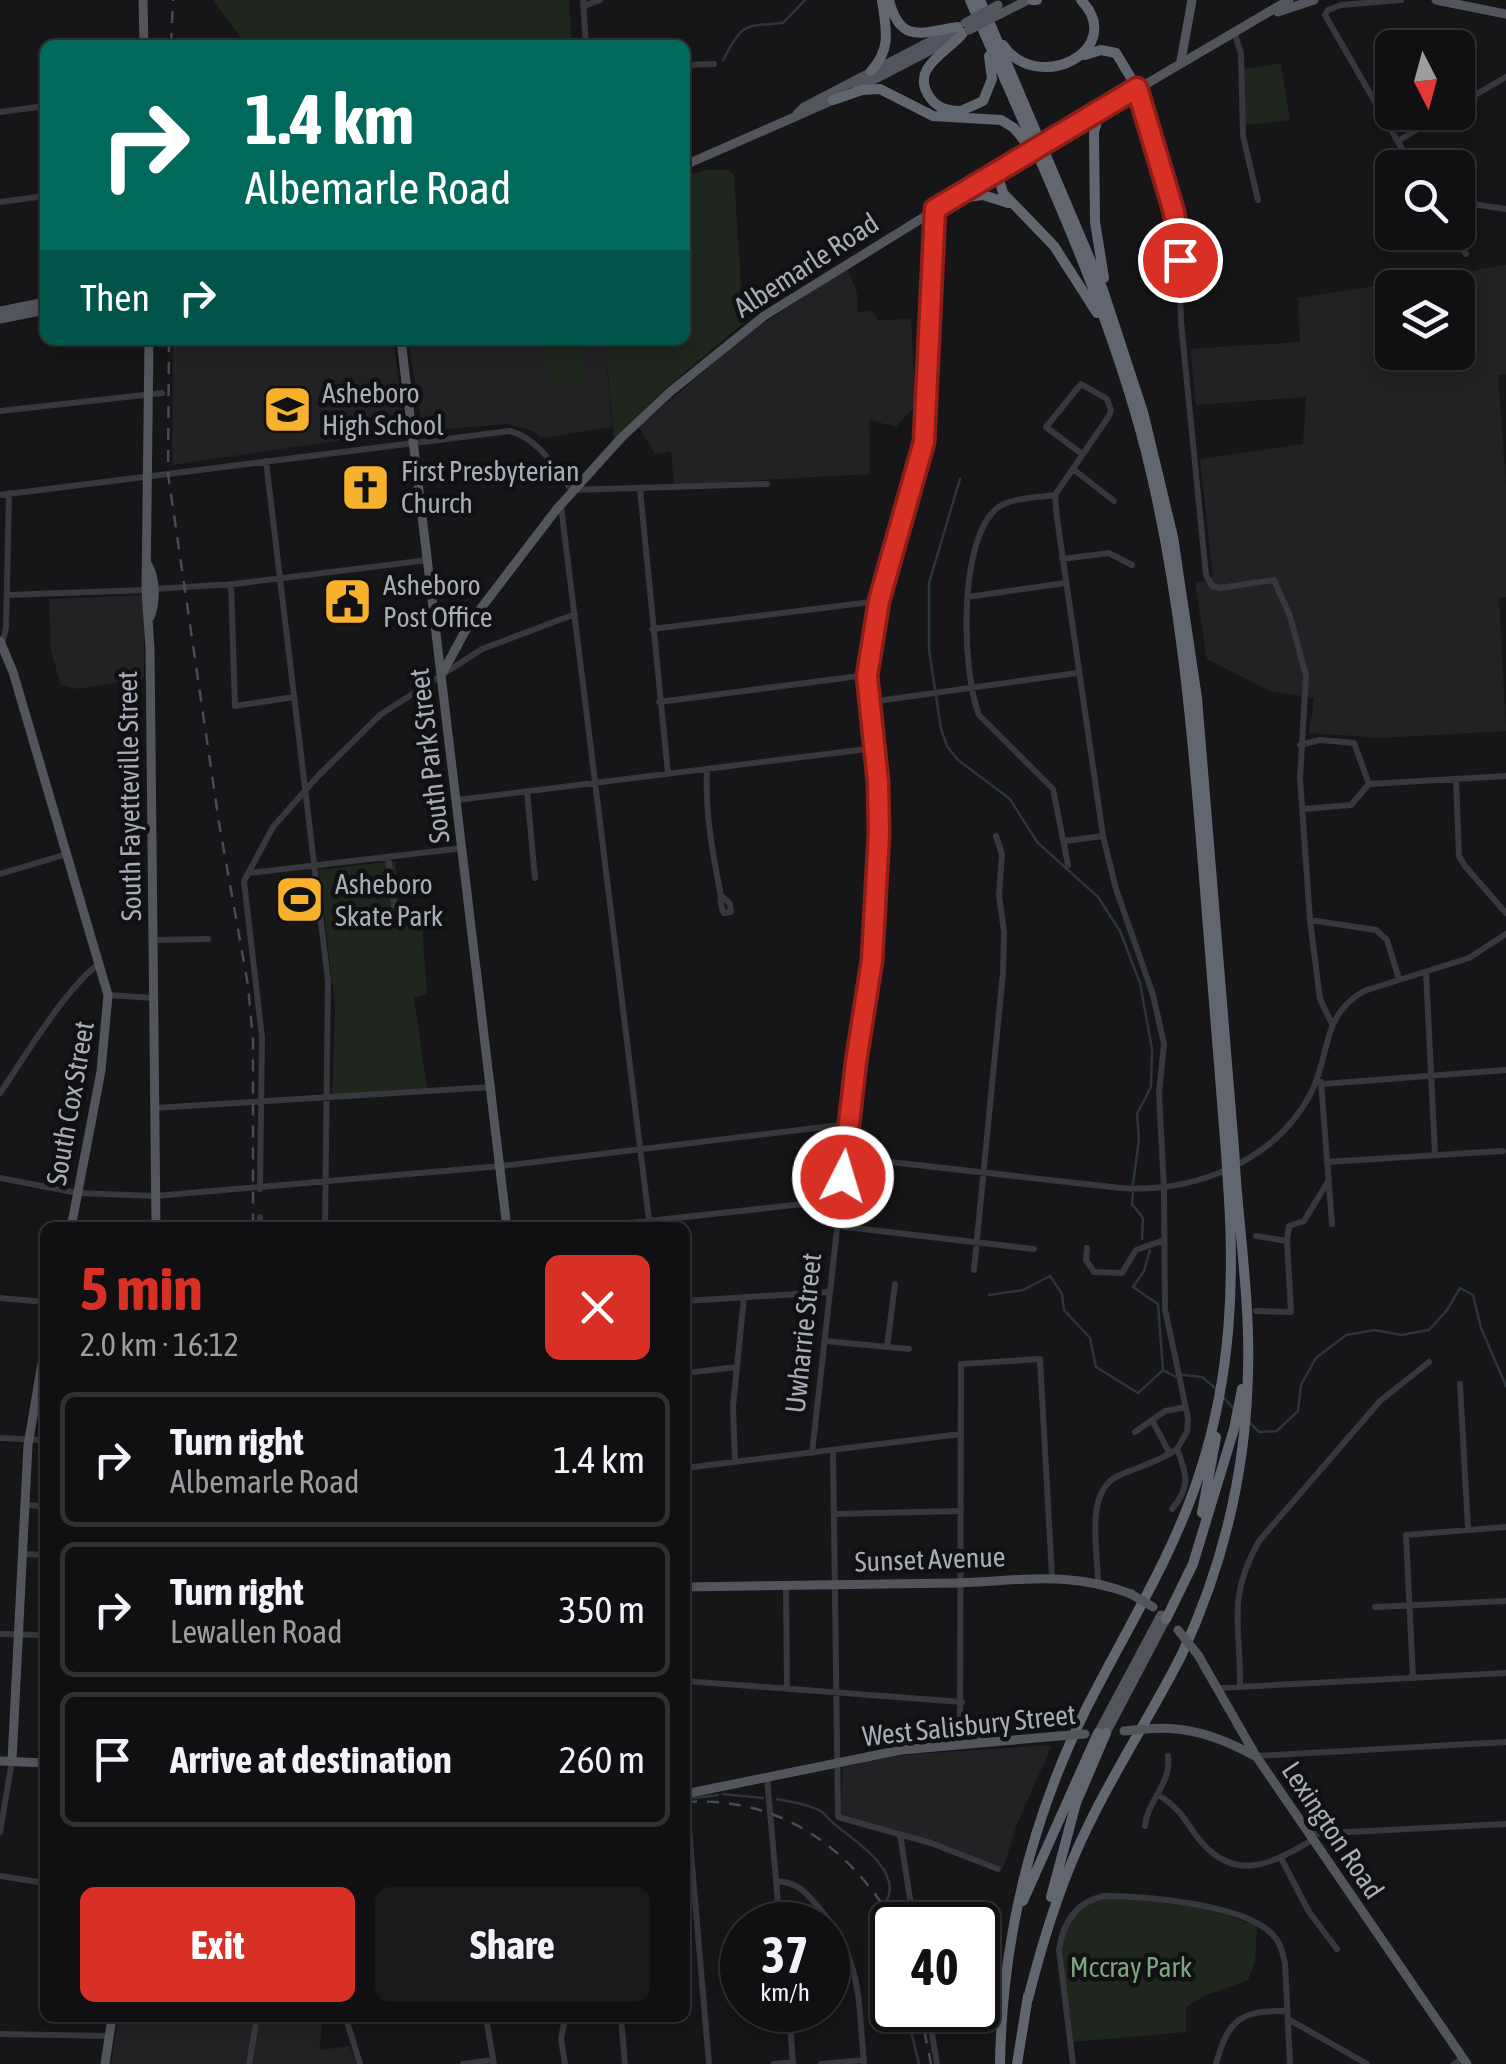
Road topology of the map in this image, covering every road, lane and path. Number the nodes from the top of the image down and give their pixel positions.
1 (143, 0) edge
2 (600, 0) edge
3 (886, 0) edge
4 (970, 0) edge
5 (980, 0) edge
6 (1009, 0) edge
7 (1032, 0) edge
8 (1081, 0) edge
9 (1192, 0) edge
10 (1288, 0) edge
11 (1314, 0) edge
12 (1401, 0) edge
13 (1436, 0) edge
14 (1466, 0) edge
15 (584, 3) edge
16 (1000, 9) junction
17 (1506, 12) edge
18 (1252, 21) junction
19 (964, 28) junction
20 (988, 30) junction
21 (1234, 32) junction
22 (144, 40) edge
23 (586, 40) edge
24 (1069, 61) junction
25 (1181, 62) junction
26 (714, 64) dead end
27 (690, 66) edge
28 (871, 72) junction
29 (1506, 77) edge
30 (1137, 88) junction
31 (1475, 96) edge
32 (833, 100) junction
33 (1110, 105) junction
34 (40, 107) edge
35 (0, 112) edge
36 (796, 115) junction
37 (1084, 120) junction
38 (1416, 130) edge
39 (1398, 141) junction
40 (1095, 142) junction
41 (1403, 150) edge
42 (690, 164) edge
43 (1000, 169) junction
44 (1046, 174) junction
45 (40, 197) edge
46 (951, 199) junction
47 (1258, 200) dead end
48 (0, 202) edge
49 (1475, 204) edge
50 (1014, 206) junction
51 (935, 209) junction
52 (1506, 209) edge
53 (1463, 250) edge
54 (1466, 254) dead end
55 (40, 300) edge
56 (0, 311) edge
57 (15, 312) junction
58 (40, 313) edge
59 (0, 319) edge
60 (1118, 332) junction
61 (146, 345) edge
62 (401, 345) edge
63 (1116, 349) junction
64 (162, 393) dead end
65 (147, 394) junction
66 (0, 410) edge
67 (414, 442) junction
68 (1082, 454) junction
69 (266, 461) junction
70 (1073, 468) junction
71 (148, 476) junction
72 (768, 484) dead end
73 (640, 489) junction
74 (572, 490) junction
75 (4, 494) edge
76 (1054, 495) junction
77 (1114, 501) dead end
78 (561, 504) junction
79 (1062, 559) junction
80 (429, 560) junction
81 (1132, 566) dead end
82 (280, 578) junction
83 (1065, 583) junction
84 (231, 584) junction
85 (149, 590) junction
86 (7, 594) junction
87 (966, 597) junction
88 (879, 601) junction
89 (575, 614) junction
90 (652, 629) junction
91 (2, 648) edge
92 (1077, 673) junction
93 (442, 675) junction
94 (867, 676) junction
95 (972, 686) junction
96 (294, 697) junction
97 (659, 702) junction
98 (870, 702) junction
99 (1300, 745) junction
100 (875, 748) junction
101 (707, 769) junction
102 (668, 774) junction
103 (1506, 776) edge
104 (1456, 779) junction
105 (596, 783) junction
106 (1369, 784) junction
107 (305, 790) junction
108 (528, 791) junction
109 (457, 800) junction
110 (1302, 808) junction
111 (996, 836) dead end
112 (1103, 836) junction
113 (1064, 842) junction
114 (463, 848) junction
115 (68, 854) junction
116 (388, 857) junction
117 (1068, 864) dead end
118 (314, 866) junction
119 (0, 874) edge
120 (248, 874) junction
121 (534, 878) dead end
122 (721, 895) dead end
123 (394, 913) dead end
124 (1506, 914) edge
125 (1310, 920) junction
126 (1504, 936) edge
127 (208, 938) dead end
128 (153, 940) junction
129 (100, 962) junction
130 (1426, 972) junction
131 (1399, 980) junction
132 (108, 995) junction
133 (153, 998) junction
134 (1332, 1024) junction
135 (1506, 1070) edge
136 (1431, 1075) junction
137 (1320, 1081) junction
138 (492, 1087) junction
139 (0, 1093) edge
140 (327, 1099) junction
141 (261, 1103) junction
142 (154, 1108) junction
143 (848, 1124) junction
144 (640, 1150) junction
145 (1230, 1151) junction
146 (1503, 1151) dead end
147 (1435, 1154) junction
148 (846, 1157) junction
149 (1327, 1162) junction
150 (501, 1166) junction
151 (984, 1172) junction
152 (0, 1178) edge
153 (1329, 1180) junction
154 (1232, 1182) junction
155 (326, 1183) junction
156 (260, 1189) junction
157 (1164, 1189) junction
158 (78, 1193) junction
159 (155, 1196) junction
160 (840, 1200) junction
161 (260, 1217) dead end
162 (649, 1220) junction
163 (72, 1222) edge
164 (156, 1222) edge
165 (260, 1222) edge
166 (325, 1222) edge
167 (506, 1222) edge
168 (633, 1222) edge
169 (1332, 1224) dead end
170 (836, 1226) junction
171 (1256, 1236) dead end
172 (1164, 1240) junction
173 (1287, 1241) junction
174 (976, 1243) junction
175 (1087, 1248) dead end
176 (1034, 1249) dead end
177 (974, 1270) dead end
178 (895, 1284) dead end
179 (830, 1292) junction
180 (744, 1297) junction
181 (0, 1298) edge
182 (690, 1301) edge
183 (40, 1302) edge
184 (1256, 1311) dead end
185 (1247, 1333) junction
186 (825, 1341) junction
187 (887, 1347) junction
188 (910, 1349) dead end
189 (1226, 1362) junction
190 (1429, 1362) dead end
191 (736, 1368) junction
192 (690, 1373) edge
193 (40, 1374) edge
194 (1460, 1384) dead end
195 (1186, 1407) junction
196 (1153, 1422) junction
197 (1135, 1432) dead end
198 (961, 1434) junction
199 (0, 1438) edge
200 (28, 1440) junction
201 (40, 1440) edge
202 (833, 1450) junction
203 (1174, 1451) junction
204 (812, 1453) junction
205 (735, 1462) junction
206 (690, 1467) edge
207 (24, 1505) junction
208 (40, 1506) edge
209 (1172, 1509) dead end
210 (962, 1512) junction
211 (835, 1514) junction
212 (1506, 1527) edge
213 (1468, 1529) junction
214 (22, 1554) junction
215 (40, 1555) edge
216 (1052, 1577) junction
217 (1098, 1582) junction
218 (962, 1583) junction
219 (836, 1585) junction
220 (786, 1586) junction
221 (690, 1587) edge
222 (1506, 1601) edge
223 (1410, 1605) junction
224 (1375, 1607) dead end
225 (1160, 1614) junction
226 (0, 1634) edge
227 (18, 1635) junction
228 (40, 1635) edge
229 (1506, 1672) edge
230 (1413, 1678) junction
231 (690, 1681) edge
232 (1240, 1686) junction
233 (1216, 1688) junction
234 (787, 1689) junction
235 (836, 1692) junction
236 (962, 1702) junction
237 (961, 1714) junction
238 (1102, 1733) junction
239 (1506, 1742) edge
240 (984, 1743) junction
241 (960, 1745) junction
242 (1168, 1756) dead end
243 (1256, 1756) junction
244 (0, 1760) edge
245 (12, 1761) junction
246 (40, 1763) edge
247 (836, 1763) junction
248 (767, 1778) junction
249 (690, 1793) edge
250 (1158, 1795) junction
251 (1506, 1824) edge
252 (1145, 1826) dead end
253 (0, 1832) edge
254 (900, 1834) junction
255 (1310, 1837) junction
256 (690, 1849) edge
257 (1281, 1858) junction
258 (998, 1869) dead end
259 (0, 1876) edge
260 (777, 1881) junction
261 (40, 1882) edge
262 (778, 1902) edge
263 (910, 1902) edge
264 (690, 1904) edge
265 (695, 1904) junction
266 (1337, 1950) dead end
267 (1007, 1970) junction
268 (1028, 2000) junction
269 (1287, 2014) junction
270 (112, 2022) edge
271 (257, 2022) edge
272 (347, 2022) edge
273 (487, 2022) edge
274 (564, 2022) edge
275 (621, 2022) edge
276 (791, 2032) edge
277 (932, 2032) edge
278 (0, 2034) edge
279 (110, 2036) junction
280 (493, 2062) edge
281 (864, 2062) edge
282 (1461, 2062) edge
283 (795, 2063) edge
284 (106, 2064) edge
285 (249, 2064) edge
286 (360, 2064) edge
287 (463, 2064) edge
288 (565, 2064) edge
289 (625, 2064) edge
290 (708, 2064) edge
291 (774, 2064) edge
292 (821, 2064) edge
293 (937, 2064) edge
294 (1000, 2064) edge
295 (1017, 2064) edge
296 (1073, 2064) edge
297 (1216, 2064) edge
298 (1290, 2064) edge
299 (1367, 2064) edge

1 - 22 main road
2 - 15 street
3 - 19 highway
3 - 28 highway
4 - 20 highway
5 - 20 highway
6 - 16 main road
7 - 16 main road
8 - 24 highway
9 - 25 main road
10 - 18 main road, Albemarle Road
11 - 18 main road
12 - 39 street
13 - 17 main road
14 - 17 main road
15 - 23 street
16 - 19 main road, bridge
18 - 21 main road, Albemarle Road
19 - 20 highway
19 - 28 main road
19 - 32 main road
20 - 24 highway
20 - 44 highway
20 - 60 highway
21 - 25 main road, Albemarle Road
21 - 47 street
24 - 30 highway
25 - 30 main road, Albemarle Road
26 - 27 street
28 - 36 main road
29 - 31 street
30 - 33 main road, Albemarle Road
30 - 99 street
32 - 36 main road
32 - 44 highway
33 - 37 main road, Albemarle Road
33 - 40 highway
34 - 35 street
36 - 42 main road
37 - 40 highway
37 - 43 main road, Albemarle Road, bridge
38 - 39 street
39 - 41 street
40 - 60 highway
43 - 46 main road, Albemarle Road
43 - 50 highway
44 - 63 highway
45 - 48 street
46 - 50 highway
46 - 51 main road, Albemarle Road
49 - 52 street
50 - 63 highway
51 - 74 main road, Albemarle Road
51 - 88 street, Uwharrie Street
53 - 54 street
55 - 57 main road
56 - 57 main road
57 - 58 main road
57 - 59 main road
60 - 145 highway
61 - 65 main road
62 - 67 main road, South Park Street
63 - 145 highway
64 - 65 street
65 - 66 street
65 - 71 main road
67 - 69 street
67 - 74 street
67 - 80 main road, South Park Street
68 - 68 street
68 - 70 street
69 - 71 street
69 - 82 street
70 - 76 street
70 - 77 street
71 - 75 street
71 - 85 main road, South Fayetteville Street
72 - 73 street
73 - 74 street
73 - 90 street
74 - 78 main road, Albemarle Road
75 - 86 street
76 - 79 street
76 - 87 street
78 - 89 street
78 - 93 main road, Albemarle Road
79 - 81 street
79 - 83 street
80 - 82 street
80 - 93 main road, South Park Street
82 - 84 street
82 - 96 street
83 - 87 street
83 - 92 street
84 - 85 street
84 - 96 street
85 - 86 street
85 - 128 main road, South Fayetteville Street
86 - 91 street
87 - 95 street
88 - 90 street
88 - 94 street, Uwharrie Street
89 - 93 street
89 - 105 street
90 - 97 street
91 - 115 main road, South Cox Street
92 - 95 street
92 - 112 street
93 - 107 street
93 - 109 main road, South Park Street
94 - 97 street
94 - 98 street, Uwharrie Street
95 - 98 street
95 - 113 street
96 - 107 street
97 - 102 street
98 - 100 street, Uwharrie Street
99 - 106 street
99 - 110 street
100 - 101 street
100 - 143 street, Uwharrie Street
101 - 102 street
101 - 122 street
102 - 105 street
103 - 104 street
104 - 106 street
104 - 124 street
105 - 108 street
105 - 144 street
106 - 110 street
107 - 118 street
107 - 120 street
108 - 109 street
108 - 121 street
109 - 114 main road, South Park Street
110 - 125 street
111 - 151 street
112 - 113 street
112 - 157 street
113 - 117 street
114 - 116 street
114 - 138 main road, South Park Street
115 - 119 street
115 - 129 main road, South Cox Street
116 - 118 street
116 - 123 street
118 - 120 street
118 - 140 street
120 - 141 street
125 - 131 street
125 - 134 street
126 - 130 street
127 - 128 street
128 - 133 main road, South Fayetteville Street
129 - 132 main road, South Cox Street
129 - 139 street
130 - 131 street
130 - 136 street
131 - 134 street
132 - 133 street
132 - 158 main road, South Cox Street
133 - 142 main road, South Fayetteville Street
134 - 137 street
135 - 136 street
136 - 137 street
136 - 147 street
137 - 149 street
137 - 157 street
138 - 140 street
138 - 150 main road, South Park Street
140 - 141 street
140 - 155 street
141 - 142 street
141 - 156 street
142 - 159 main road, South Fayetteville Street
143 - 144 street
143 - 148 street, Uwharrie Street
144 - 150 street
144 - 162 street
145 - 154 highway, bridge
146 - 147 street
147 - 149 street
148 - 151 street
148 - 160 street, Uwharrie Street
149 - 153 street
150 - 155 street
150 - 167 main road, South Park Street
151 - 157 street
151 - 174 street
152 - 158 street
153 - 169 street
153 - 173 street
154 - 185 highway
154 - 189 highway
155 - 156 street
155 - 166 street
156 - 159 street
157 - 172 street
158 - 159 street
158 - 163 main road, South Cox Street
159 - 164 main road, South Fayetteville Street
160 - 162 street
160 - 170 street, Uwharrie Street
161 - 165 street
162 - 168 street
170 - 174 street
170 - 179 street, Uwharrie Street
171 - 173 street
172 - 175 street
172 - 195 street
173 - 184 street
174 - 176 street
174 - 177 street
178 - 187 street
179 - 180 street
179 - 186 street, Uwharrie Street
180 - 182 street
180 - 191 street
181 - 183 street
185 - 225 highway
185 - 268 highway
186 - 187 street
186 - 204 street, Uwharrie Street
187 - 188 street
189 - 225 highway
189 - 267 highway
190 - 232 street
191 - 192 street
191 - 205 street
193 - 200 main road
194 - 213 street
195 - 196 street
195 - 203 street
196 - 197 street
196 - 203 street
198 - 202 street
198 - 210 street
198 - 216 street
199 - 200 street
200 - 201 street
200 - 207 main road
202 - 204 street
202 - 211 street
203 - 209 street
203 - 217 street
204 - 205 street
205 - 206 street
207 - 208 street
207 - 214 main road
210 - 211 street
210 - 218 street
211 - 219 street
212 - 213 street
213 - 223 street
214 - 215 street
214 - 227 main road
216 - 217 main road, Sunset Avenue
216 - 218 main road, Sunset Avenue
217 - 225 main road, Sunset Avenue, bridge
218 - 219 main road, Sunset Avenue
218 - 236 street
219 - 220 main road, Sunset Avenue
219 - 235 street
220 - 221 main road, Sunset Avenue
220 - 234 street
222 - 223 street
223 - 224 street
223 - 230 street
225 - 233 main road, Lexington Road, bridge
225 - 238 main road
226 - 227 street
227 - 228 street
227 - 245 main road
229 - 230 street
230 - 232 street
231 - 234 street
232 - 233 street
233 - 243 main road, Lexington Road
234 - 235 street
235 - 236 street
235 - 247 street
236 - 237 street
237 - 240 street
237 - 241 street
238 - 240 main road, West Salisbury Street, bridge
238 - 243 main road, West Salisbury Street, bridge
238 - 267 highway
238 - 268 highway
239 - 243 street
240 - 241 main road, West Salisbury Street
241 - 247 main road, West Salisbury Street
242 - 250 street
243 - 255 main road, Lexington Road
244 - 245 main road
245 - 246 main road
245 - 253 street
247 - 248 main road, West Salisbury Street
247 - 254 street
248 - 249 main road, West Salisbury Street
248 - 260 street
250 - 252 street
250 - 257 street
251 - 255 street
254 - 258 street
254 - 263 street
255 - 257 street
255 - 282 main road, Lexington Road
256 - 265 street
257 - 266 street
259 - 261 street
260 - 262 street
260 - 281 street
264 - 265 street
265 - 290 street
267 - 294 highway
268 - 295 highway
269 - 296 street
269 - 297 street
269 - 298 street
269 - 299 street
270 - 279 main road
271 - 285 street
272 - 286 street
273 - 280 street
274 - 288 street
275 - 289 street
276 - 283 street
277 - 293 street
278 - 279 street
279 - 284 main road
280 - 287 street
281 - 292 street
283 - 291 street

